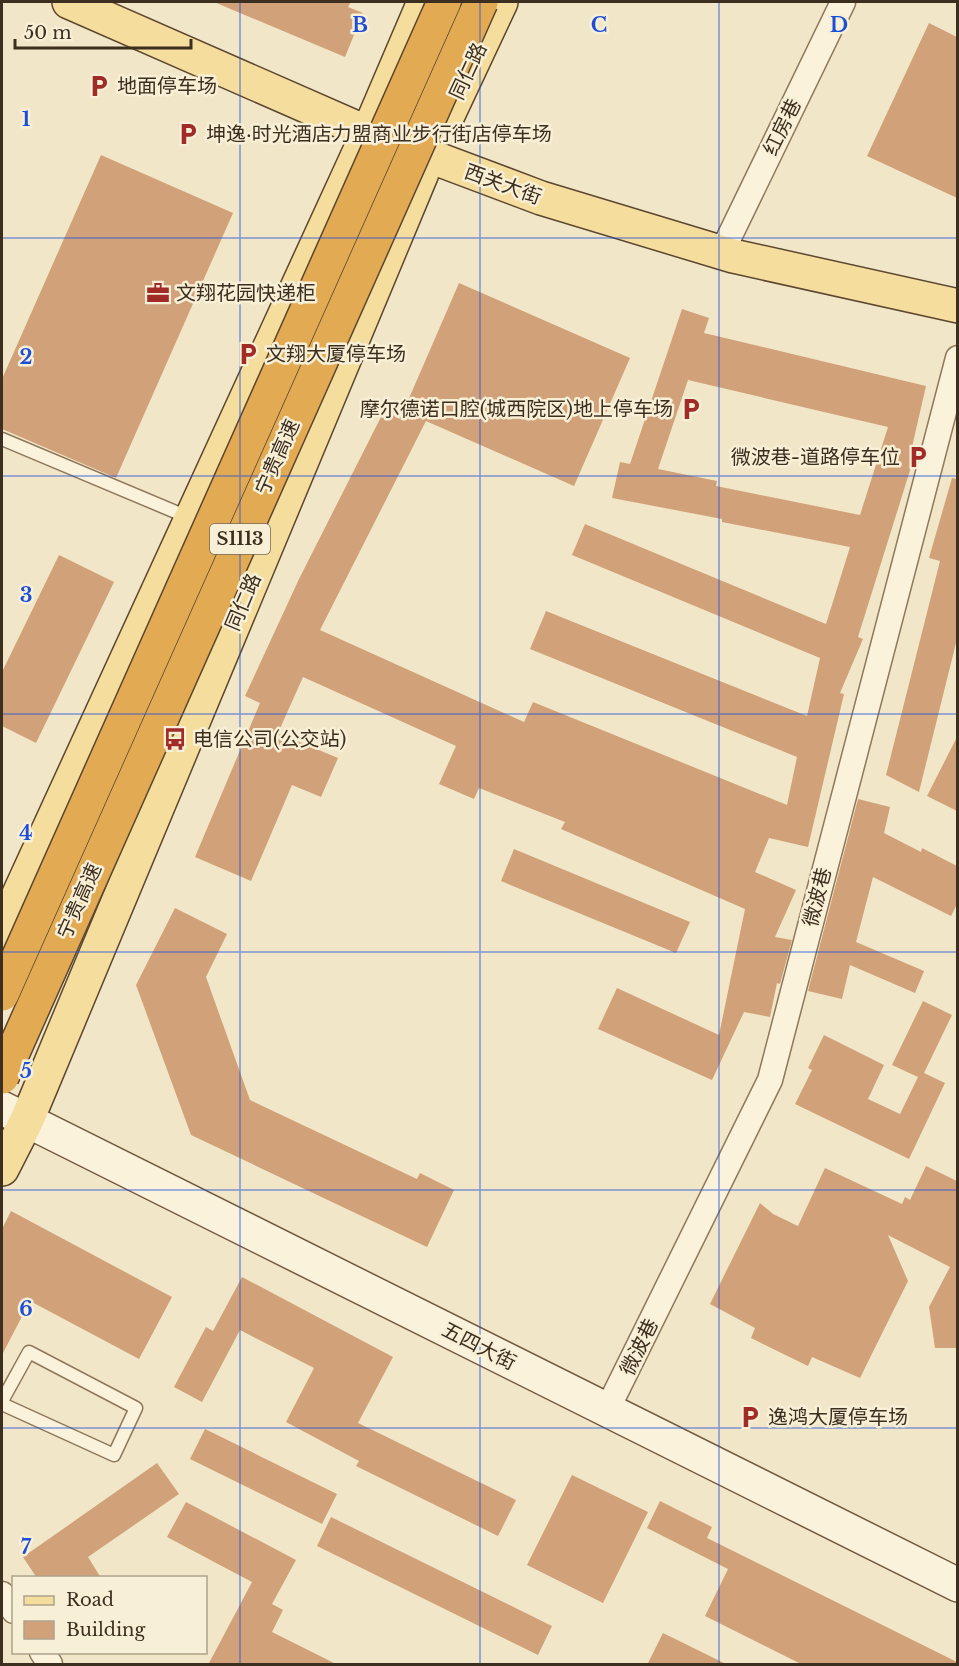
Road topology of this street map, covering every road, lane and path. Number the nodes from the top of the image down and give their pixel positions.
1 (69, 2) edge
2 (424, 2) edge
3 (444, 2) edge
4 (481, 2) edge
5 (501, 2) edge
6 (843, 2) edge
7 (368, 133) junction
8 (428, 157) junction
9 (722, 252) junction
10 (957, 306) edge
11 (957, 358) edge
12 (2, 440) edge
13 (191, 518) junction
14 (2, 931) edge
15 (2, 994) edge
16 (2, 1077) edge
17 (14, 1114) edge
18 (2, 1169) edge
19 (2, 1402) edge
20 (608, 1410) junction
21 (957, 1585) edge
22 (2, 1594) edge
23 (12, 1608) edge

1 - 7 main road, 西关大街
2 - 7 main road
3 - 15 highway, 宁贵高速 / S1113, bridge
4 - 16 highway, 宁贵高速 / S1113, bridge
5 - 8 main road, 同仁路
6 - 9 street, 红房巷
7 - 8 main road, 西关大街
7 - 13 main road
8 - 9 main road, 西关大街
8 - 17 main road, 同仁路
9 - 10 main road, 西关大街
11 - 20 street, 微波巷
12 - 13 lane
13 - 14 main road
17 - 18 main road, 同仁路
17 - 20 main road, 五四大街
19 - 19 lane
20 - 21 main road, 五四大街
22 - 23 street

